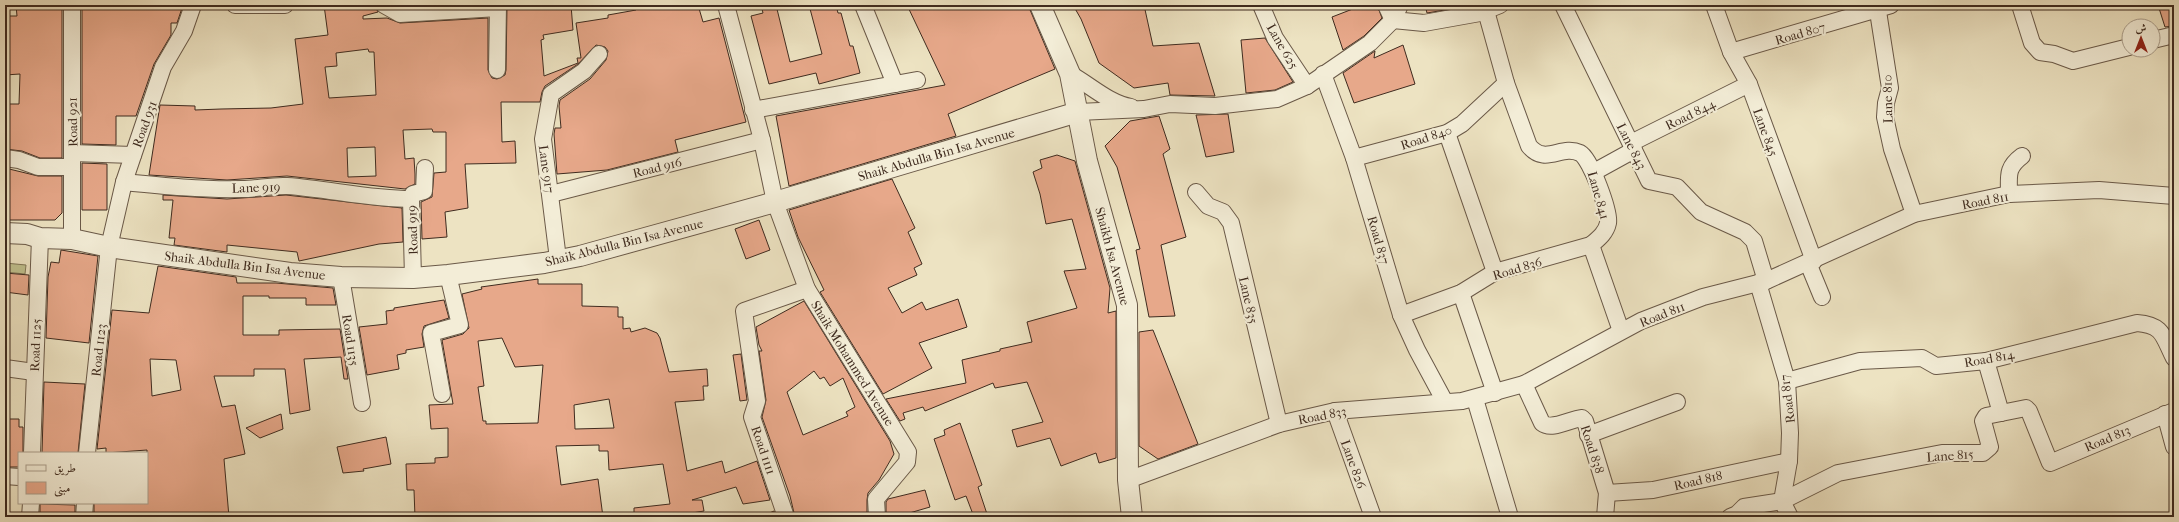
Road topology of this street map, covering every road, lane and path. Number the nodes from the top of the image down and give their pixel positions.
1 (72, 5) edge
2 (193, 5) edge
3 (235, 5) edge
4 (285, 5) edge
5 (384, 5) edge
6 (726, 5) edge
7 (863, 5) edge
8 (1040, 5) edge
9 (1261, 5) edge
10 (1386, 5) edge
11 (1400, 5) edge
12 (1563, 5) edge
13 (1714, 5) edge
14 (2020, 5) edge
15 (498, 6) edge
16 (1883, 6) edge
17 (1493, 8) edge
18 (1392, 20) junction
19 (2174, 35) edge
20 (2161, 38) edge
21 (2121, 48) edge
22 (1731, 52) junction
23 (599, 54) dead end
24 (497, 70) dead end
25 (1070, 74) junction
26 (1323, 74) junction
27 (917, 80) dead end
28 (1506, 83) junction
29 (895, 84) junction
30 (1748, 84) junction
31 (1307, 86) junction
32 (1144, 109) junction
33 (753, 110) junction
34 (1078, 112) junction
35 (1447, 133) junction
36 (762, 140) junction
37 (1632, 146) junction
38 (133, 155) junction
39 (2022, 156) dead end
40 (5, 158) edge
41 (1354, 158) junction
42 (72, 160) junction
43 (425, 168) dead end
44 (1594, 172) junction
45 (124, 182) junction
46 (1196, 192) dead end
47 (551, 194) junction
48 (2009, 194) junction
49 (2174, 196) edge
50 (411, 199) junction
51 (775, 202) junction
52 (1914, 214) junction
53 (5, 233) edge
54 (40, 238) junction
55 (72, 239) junction
56 (5, 244) edge
57 (1591, 245) junction
58 (110, 247) junction
59 (558, 260) junction
60 (1811, 262) junction
61 (1495, 272) junction
62 (448, 275) junction
63 (341, 277) junction
64 (413, 278) junction
65 (1762, 282) junction
66 (807, 289) junction
67 (1461, 293) junction
68 (1822, 297) dead end
69 (1402, 315) junction
70 (1621, 331) junction
71 (2174, 358) edge
72 (1986, 361) junction
73 (5, 368) edge
74 (34, 372) junction
75 (1787, 381) junction
76 (1524, 384) junction
77 (442, 394) dead end
78 (1495, 394) junction
79 (1475, 399) junction
80 (1445, 402) junction
81 (1677, 402) dead end
82 (362, 403) dead end
83 (1335, 411) junction
84 (2170, 412) edge
85 (2001, 413) junction
86 (1279, 424) junction
87 (1588, 435) junction
88 (2174, 447) edge
89 (32, 452) edge
90 (87, 452) edge
91 (1789, 461) junction
92 (2050, 463) joint
93 (5, 476) edge
94 (18, 477) edge
95 (1128, 480) junction
96 (1607, 493) junction
97 (1782, 501) junction
98 (31, 504) edge
99 (85, 504) edge
100 (30, 517) edge
101 (84, 517) edge
102 (786, 517) edge
103 (877, 517) edge
104 (1132, 517) edge
105 (1373, 517) edge
106 (1510, 517) edge
107 (1605, 517) edge
108 (1730, 517) edge
109 (1790, 517) edge

1 - 42 street, Road 921
2 - 38 street, Road 931
3 - 4 street
5 - 15 street
6 - 33 street
7 - 29 street
8 - 25 street, Shaikh Isa Avenue
9 - 31 street, Lane 625
10 - 18 street
11 - 18 street
12 - 37 street, Lane 843
13 - 22 street, Lane 845
14 - 21 street
15 - 24 street
16 - 22 street, Road 807
16 - 52 street, Lane 810
17 - 18 street
17 - 28 street, Lane 841
18 - 26 street
19 - 20 street
22 - 30 street, Lane 845
23 - 47 street, Lane 917
25 - 32 street
25 - 34 street, Shaikh Isa Avenue
26 - 31 street
26 - 41 street, Road 837
27 - 29 street
28 - 35 street, Road 840
28 - 44 street, Lane 841
29 - 33 street
30 - 37 street, Road 844
30 - 60 street, Lane 845
31 - 32 street
32 - 34 street
33 - 36 street
34 - 51 street, Shaik Abdulla Bin Isa Avenue
34 - 95 street, Shaikh Isa Avenue
35 - 41 street, Road 840
35 - 61 street
36 - 47 street, Road 916
36 - 51 street
37 - 44 street, Road 844
37 - 65 street, Lane 843
38 - 42 street
38 - 45 street, Road 931
39 - 48 street
40 - 42 street
41 - 69 street, Road 837
42 - 55 street, Road 921
43 - 50 street, Road 919
44 - 57 street, Lane 841
45 - 50 street, Lane 919
45 - 58 street, Road 931
46 - 86 street, Lane 835
47 - 59 street, Lane 917
48 - 49 street, Road 811
48 - 52 street, Road 811
50 - 64 street, Road 919
51 - 59 street, Shaik Abdulla Bin Isa Avenue
51 - 66 street, Shaik Mohammed Avenue
52 - 60 street, Road 811
53 - 54 street, Shaik Abdulla Bin Isa Avenue
54 - 55 street, Shaik Abdulla Bin Isa Avenue
54 - 56 street, Shaik Abdulla Bin Isa Avenue
54 - 74 street, Road 1125
55 - 58 street, Shaik Abdulla Bin Isa Avenue
57 - 61 street, Road 836
57 - 70 street
58 - 63 street, Shaik Abdulla Bin Isa Avenue
58 - 90 street, Road 1123
59 - 62 street, Shaik Abdulla Bin Isa Avenue
60 - 65 street, Road 811
60 - 68 street
61 - 67 street, Road 836
62 - 64 street, Shaik Abdulla Bin Isa Avenue
62 - 77 street
63 - 64 street, Shaik Abdulla Bin Isa Avenue
63 - 82 street, Road 1135
65 - 70 street, Road 811
65 - 75 street, Road 817
66 - 102 street, Road 1111
66 - 103 street, Shaik Mohammed Avenue
67 - 69 street, Road 836
67 - 78 street
69 - 80 street, Road 837
70 - 76 street, Road 811
71 - 72 street, Road 814
72 - 75 street, Road 814
72 - 85 street
73 - 74 street
74 - 89 street, Road 1125
75 - 91 street, Road 817
76 - 78 street, Road 833
76 - 87 street, Road 838
78 - 79 street, Road 833
79 - 80 street, Road 833
79 - 106 street
80 - 83 street, Road 833
81 - 87 street
83 - 86 street, Road 833
83 - 105 street, Lane 826
84 - 88 street, Road 813
84 - 92 street, Road 813
85 - 92 street, Lane 815
85 - 97 street, Lane 815
86 - 95 street, Road 833
87 - 96 street, Road 838
91 - 96 street, Road 818
91 - 97 street, Road 817
93 - 94 street
95 - 104 street, Shaikh Isa Avenue
96 - 107 street
97 - 108 street
97 - 109 street
98 - 100 street
99 - 101 street

